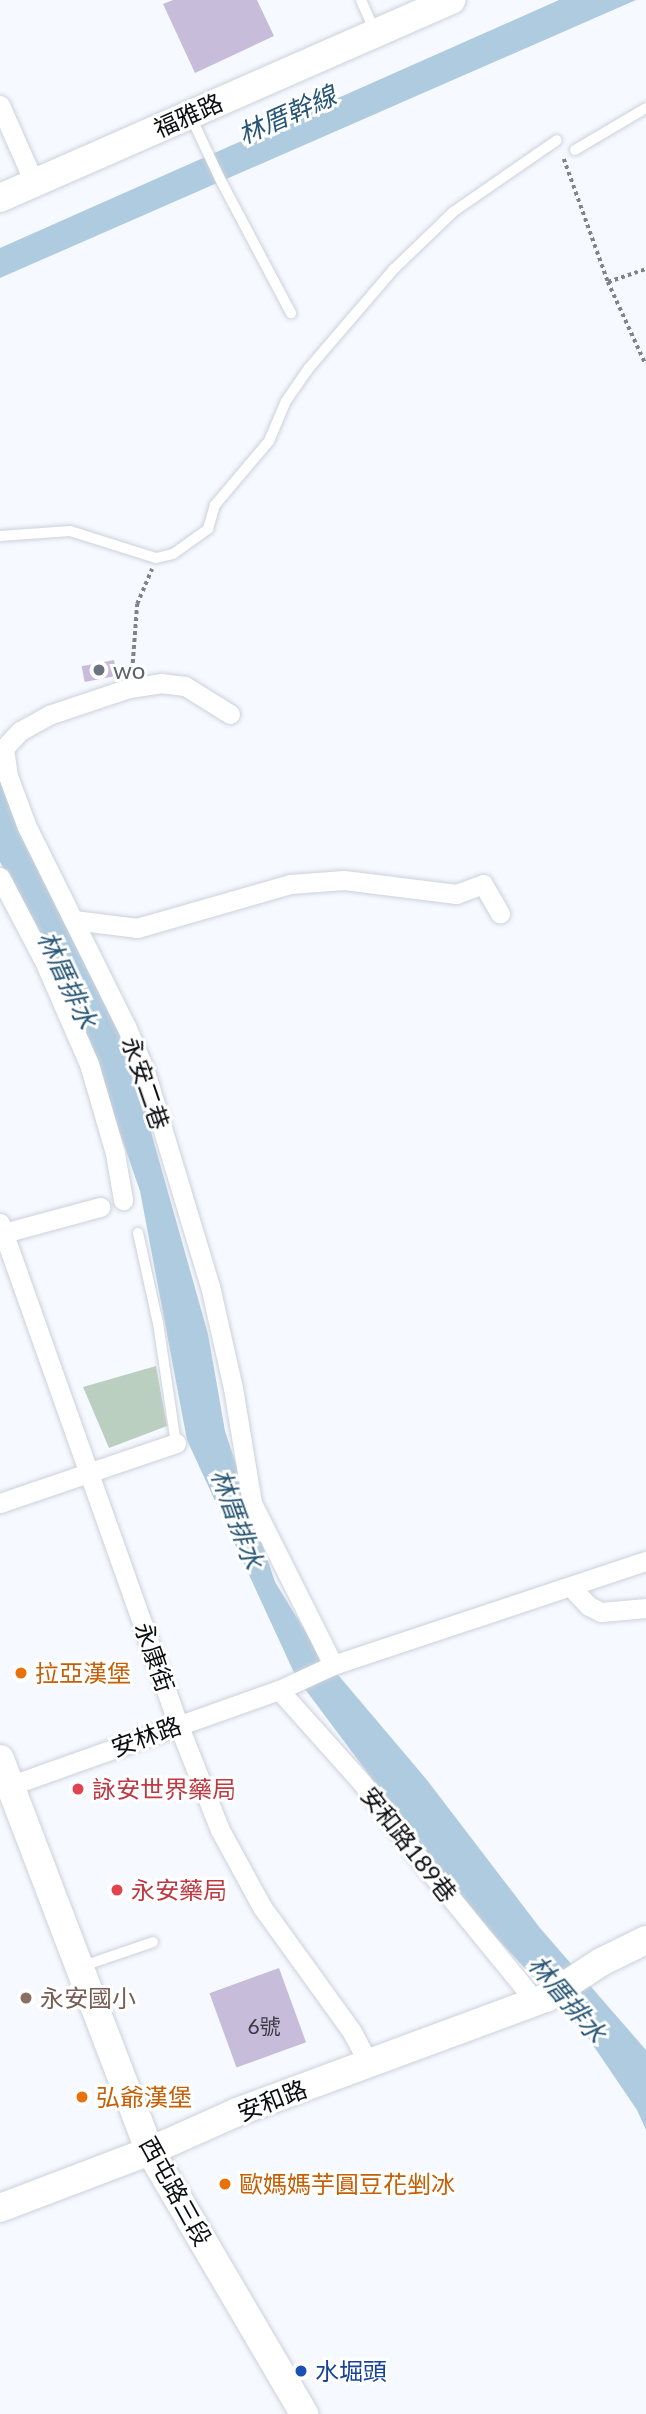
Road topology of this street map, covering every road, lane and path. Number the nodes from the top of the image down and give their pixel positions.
1 (361, 0) edge
2 (451, 0) edge
3 (376, 33) junction
4 (0, 105) edge
5 (646, 108) edge
6 (190, 114) junction
7 (557, 140) joint
8 (575, 149) dead end
9 (34, 182) junction
10 (0, 198) edge
11 (646, 269) edge
12 (608, 282) junction
13 (291, 313) dead end
14 (646, 365) edge
15 (0, 536) edge
16 (156, 558) junction
17 (108, 687) joint
18 (230, 714) dead end
19 (4, 748) junction
20 (0, 877) edge
21 (500, 914) dead end
22 (74, 920) junction
23 (123, 1200) dead end
24 (100, 1207) dead end
25 (1, 1229) edge
26 (138, 1233) dead end
27 (176, 1443) joint
28 (90, 1472) junction
29 (0, 1503) edge
30 (646, 1561) edge
31 (571, 1587) junction
32 (646, 1608) edge
33 (333, 1665) junction
34 (281, 1689) junction
35 (178, 1724) junction
36 (0, 1759) edge
37 (9, 1786) junction
38 (646, 1940) edge
39 (153, 1942) dead end
40 (79, 1968) junction
41 (541, 2000) junction
42 (369, 2064) junction
43 (150, 2151) junction
44 (0, 2208) edge
45 (304, 2414) edge

1 - 3 lane
2 - 3 street, 福雅路
3 - 6 street, 福雅路
4 - 9 street
5 - 8 lane
6 - 9 street, 福雅路
6 - 13 lane
7 - 12 path
7 - 16 lane
9 - 10 street, 福雅路
11 - 12 path
12 - 14 path
15 - 16 lane
16 - 17 path
17 - 19 street
18 - 19 street
19 - 22 street, 永安二巷
20 - 23 street
21 - 22 street
22 - 33 street, 永安二巷
24 - 25 street
25 - 28 street, 永康街
26 - 27 lane
27 - 28 street
28 - 29 street
28 - 35 street, 永康街
30 - 31 street
31 - 32 street
31 - 33 street
33 - 34 street, 安林路
34 - 35 street, 安林路
34 - 41 street, 安和路189巷
35 - 37 street, 安林路
35 - 42 street, 永康街
36 - 37 street, 西屯路三段
37 - 40 street, 西屯路三段
38 - 41 street, 安和路
39 - 40 lane
40 - 43 street, 西屯路三段
41 - 42 street, 安和路
42 - 43 street, 安和路
43 - 44 street, 安和路
43 - 45 street, 西屯路三段

